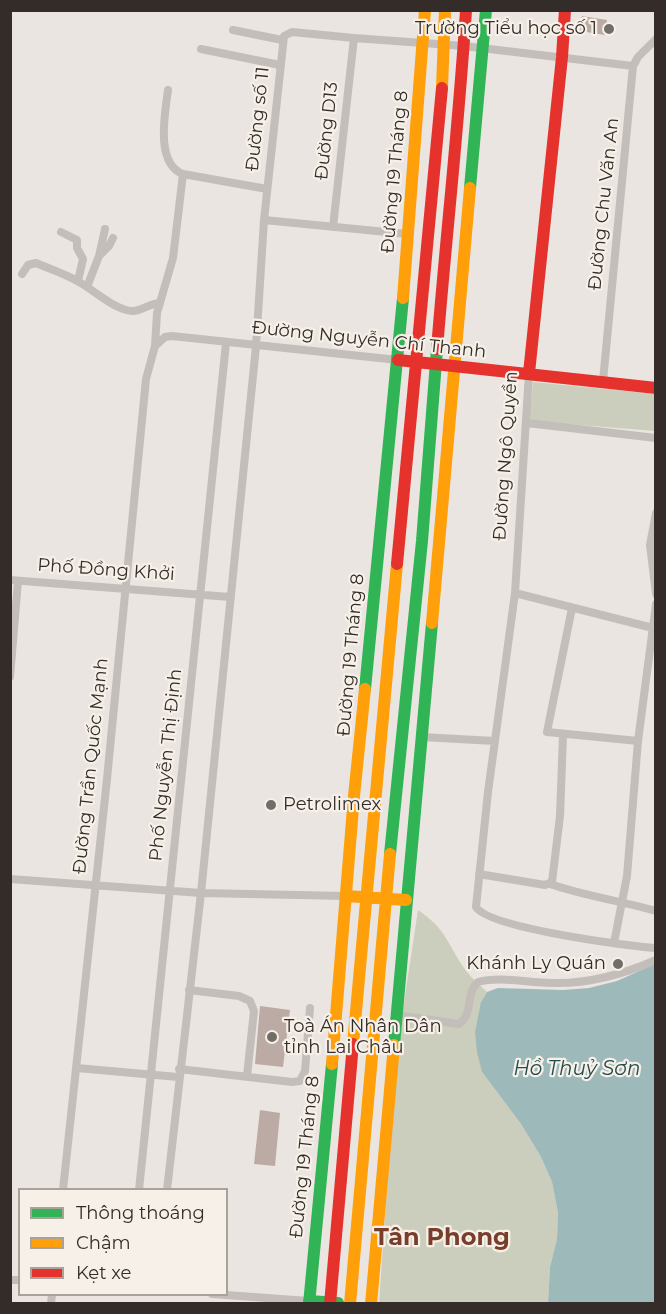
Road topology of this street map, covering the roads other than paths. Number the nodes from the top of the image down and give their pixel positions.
1 (425, 10) edge
2 (445, 10) edge
3 (466, 10) edge
4 (486, 10) edge
5 (565, 10) edge
6 (233, 30) dead end
7 (354, 38) junction
8 (656, 39) edge
9 (282, 40) junction
10 (423, 42) junction
11 (444, 44) junction
12 (464, 46) junction
13 (201, 49) dead end
14 (483, 49) junction
15 (562, 57) junction
16 (280, 65) junction
17 (633, 66) junction
18 (168, 90) dead end
19 (183, 174) junction
20 (267, 189) junction
21 (264, 220) junction
22 (333, 227) junction
23 (105, 229) dead end
24 (61, 232) dead end
25 (407, 234) junction
26 (113, 238) dead end
27 (99, 256) junction
28 (22, 274) dead end
29 (78, 281) junction
30 (87, 287) junction
31 (159, 303) junction
32 (226, 343) junction
33 (155, 346) junction
34 (256, 346) junction
35 (398, 360) junction
36 (417, 363) junction
37 (437, 366) junction
38 (454, 368) junction
39 (529, 373) junction
40 (603, 381) junction
41 (656, 388) edge
42 (527, 423) junction
43 (656, 438) edge
44 (656, 513) edge
45 (14, 580) edge
46 (124, 588) junction
47 (515, 593) junction
48 (199, 594) junction
49 (656, 594) edge
50 (230, 597) junction
51 (656, 604) edge
52 (572, 608) junction
53 (653, 628) junction
54 (10, 677) edge
55 (563, 735) junction
56 (421, 737) junction
57 (495, 741) junction
58 (638, 741) junction
59 (479, 874) junction
60 (10, 879) edge
61 (550, 884) junction
62 (95, 886) junction
63 (170, 890) junction
64 (201, 893) junction
65 (346, 896) junction
66 (366, 897) junction
67 (385, 898) junction
68 (406, 900) junction
69 (623, 901) junction
70 (656, 912) edge
71 (614, 943) junction
72 (656, 948) edge
73 (656, 960) edge
74 (189, 990) junction
75 (310, 1008) dead end
76 (396, 1015) junction
77 (77, 1068) junction
78 (179, 1073) junction
79 (150, 1075) junction
80 (247, 1076) junction
81 (63, 1188) edge
82 (139, 1188) edge
83 (167, 1188) edge
84 (228, 1295) edge
85 (309, 1302) edge
86 (334, 1303) edge
87 (350, 1304) edge
88 (370, 1304) edge

1 - 10 main road, Đường 19 Tháng 8
2 - 11 main road, Đường 19 Tháng 8
3 - 12 main road
4 - 14 main road
5 - 15 main road, Đường Ngô Quyền
6 - 9 street
7 - 9 street
7 - 10 street
7 - 22 street, Đường D13
8 - 17 street
9 - 16 street, Đường số 11
10 - 11 street
10 - 25 main road, Đường 19 Tháng 8
11 - 12 street
11 - 36 main road, Đường 19 Tháng 8
12 - 14 street
12 - 37 main road
13 - 16 street
14 - 15 street
14 - 38 main road
15 - 17 street
15 - 39 main road, Đường Ngô Quyền
16 - 20 street, Đường số 11
17 - 40 street, Đường Chu Văn An
18 - 19 street
19 - 20 street
19 - 31 street, Đường Trần Quốc Mạnh
20 - 21 street, Đường số 11
21 - 22 street
21 - 34 street, Đường số 11
22 - 25 street
23 - 27 street
24 - 29 street
25 - 35 main road, Đường 19 Tháng 8
26 - 27 street
27 - 30 street
28 - 29 street
29 - 30 street
30 - 31 street
31 - 33 street, Đường Trần Quốc Mạnh
32 - 33 street, Đường Nguyễn Chí Thanh
32 - 34 street, Đường Nguyễn Chí Thanh
32 - 48 street, Phố Nguyễn Thị Định
33 - 46 street, Đường Trần Quốc Mạnh
34 - 35 street, Đường Nguyễn Chí Thanh
34 - 50 street
35 - 36 main road, Đường Nguyễn Chí Thanh
35 - 65 main road, Đường 19 Tháng 8
36 - 37 main road, Đường Nguyễn Chí Thanh
36 - 66 main road, Đường 19 Tháng 8
37 - 38 main road, Đường Nguyễn Chí Thanh
37 - 67 main road
38 - 39 main road, Đường Nguyễn Chí Thanh
38 - 56 main road
39 - 40 main road, Đường Nguyễn Chí Thanh
39 - 42 street, Đường Ngô Quyền
40 - 41 main road, Đường Nguyễn Chí Thanh
42 - 43 street
42 - 47 street, Đường Ngô Quyền
44 - 49 street
45 - 46 street, Phố Đồng Khởi
45 - 54 street
46 - 48 street, Phố Đồng Khởi
46 - 62 street, Đường Trần Quốc Mạnh
47 - 52 street
47 - 57 street, Đường Ngô Quyền
48 - 50 street, Phố Đồng Khởi
48 - 63 street, Phố Nguyễn Thị Định
50 - 64 street
51 - 53 street
52 - 53 street
52 - 55 street
53 - 58 street
55 - 58 street
55 - 61 street
56 - 57 street
56 - 68 main road
57 - 59 street, Đường Ngô Quyền
58 - 69 street
59 - 61 street
59 - 71 street, Đường Ngô Quyền
60 - 62 street
61 - 69 street
62 - 63 street
62 - 77 street, Đường Trần Quốc Mạnh
63 - 64 street
63 - 79 street, Phố Nguyễn Thị Định
64 - 65 street
64 - 74 street
65 - 66 main road
65 - 85 main road, Đường 19 Tháng 8
66 - 67 main road
66 - 86 main road, Đường 19 Tháng 8
67 - 68 main road
67 - 87 main road
68 - 76 main road
69 - 70 street
69 - 71 street
71 - 72 street
73 - 76 street
74 - 78 street
74 - 80 street
75 - 80 street
76 - 88 main road
77 - 79 street
77 - 81 street, Đường Trần Quốc Mạnh
78 - 79 street
78 - 80 street
78 - 83 street
79 - 82 street, Phố Nguyễn Thị Định
84 - 85 street
85 - 86 main road

